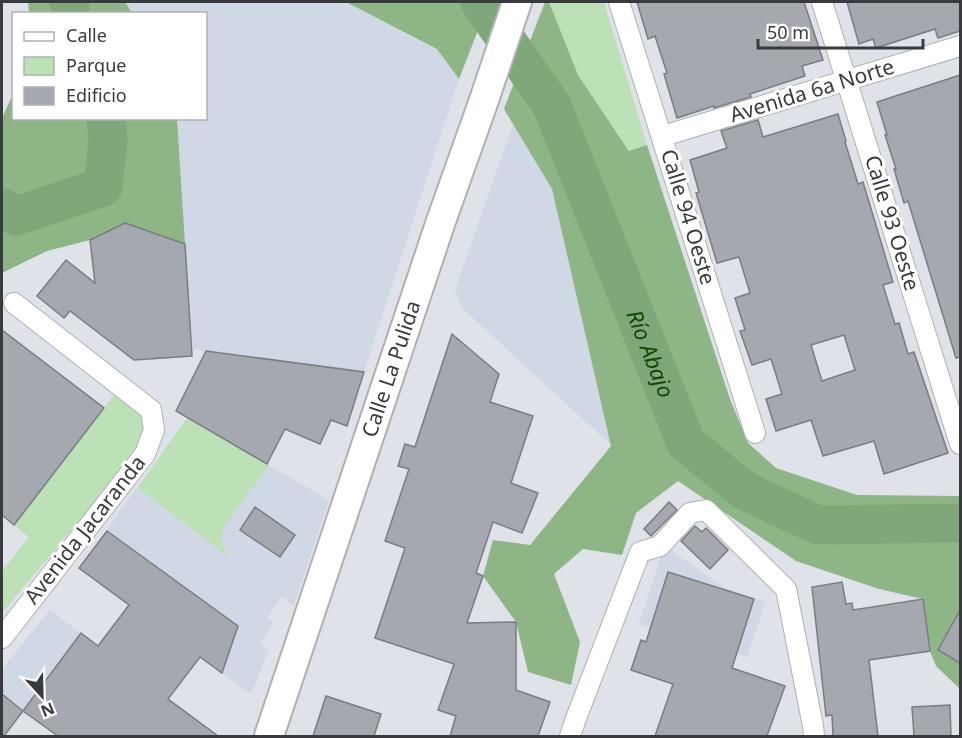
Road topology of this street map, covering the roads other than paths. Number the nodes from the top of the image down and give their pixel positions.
1 (517, 2) edge
2 (619, 2) edge
3 (822, 2) edge
4 (960, 46) edge
5 (847, 81) junction
6 (663, 136) junction
7 (14, 303) dead end
8 (755, 433) dead end
9 (960, 444) edge
10 (2, 638) edge
11 (269, 736) edge
12 (570, 736) edge
13 (814, 736) edge

1 - 11 main road, Calle La Pulida
2 - 6 street, Calle 94 Oeste
3 - 5 street, Calle 93 Oeste
4 - 5 street, Avenida 6a Norte
5 - 6 street, Avenida 6a Norte
5 - 9 street, Calle 93 Oeste
6 - 8 street, Calle 94 Oeste
7 - 10 street, Avenida Jacaranda
12 - 13 street

